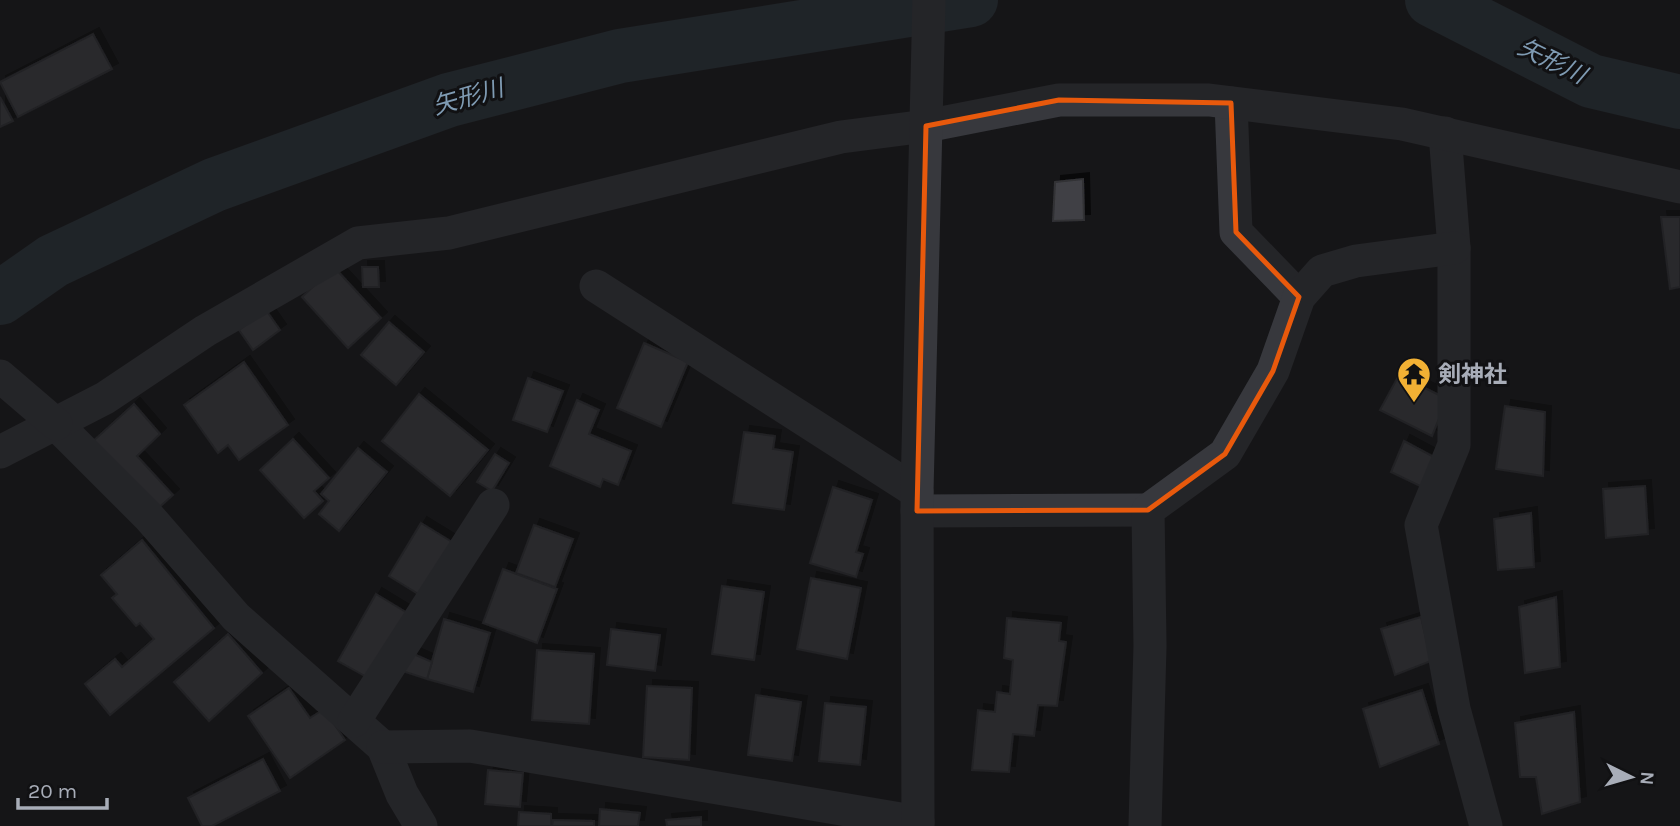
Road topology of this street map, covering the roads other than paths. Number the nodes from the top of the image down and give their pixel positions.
1 (929, 0) edge
2 (1231, 103) junction
3 (926, 126) junction
4 (1445, 133) junction
5 (1680, 187) edge
6 (1454, 248) junction
7 (596, 286) dead end
8 (1299, 297) junction
9 (0, 376) edge
10 (0, 452) edge
11 (917, 502) junction
12 (493, 505) dead end
13 (1148, 510) junction
14 (354, 721) junction
15 (383, 747) junction
16 (918, 824) edge
17 (421, 826) edge
18 (1145, 826) edge
19 (1486, 826) edge

1 - 3 street
2 - 3 street
2 - 4 street
2 - 8 street
3 - 10 street
3 - 11 street
4 - 5 street
4 - 6 street
6 - 8 street
6 - 19 street
7 - 11 street
8 - 13 street
9 - 14 street, bridge
11 - 13 street
11 - 16 street
12 - 14 street
13 - 18 street
14 - 15 street
15 - 16 street
15 - 17 street

